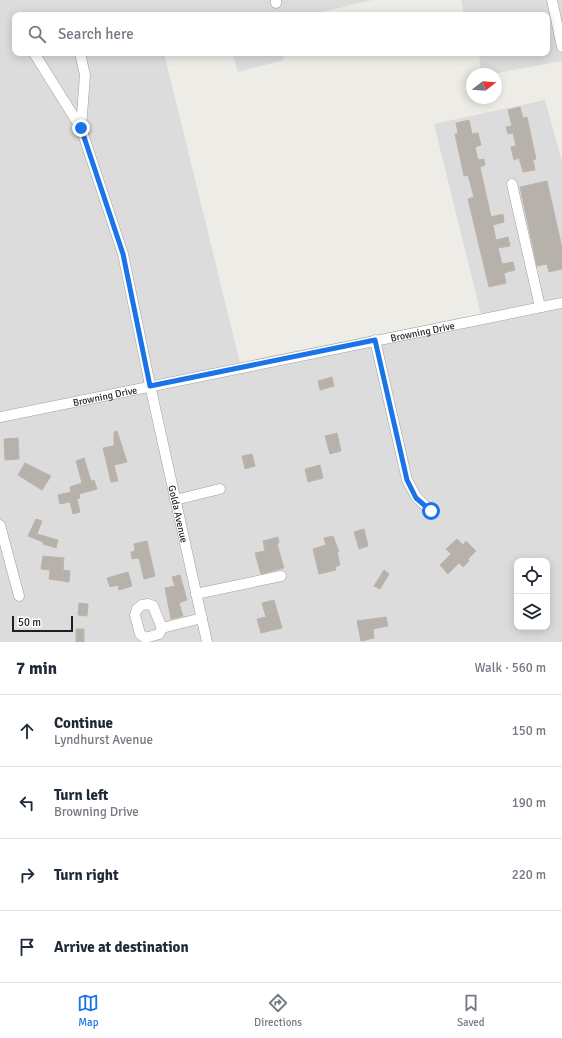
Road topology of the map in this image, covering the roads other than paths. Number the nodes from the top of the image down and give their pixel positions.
1 (552, 0) edge
2 (562, 47) edge
3 (36, 56) edge
4 (81, 56) edge
5 (81, 128) junction
6 (512, 184) dead end
7 (562, 303) edge
8 (540, 307) junction
9 (375, 340) junction
10 (150, 386) junction
11 (0, 417) edge
12 (220, 489) dead end
13 (175, 500) junction
14 (431, 511) dead end
15 (0, 525) edge
16 (281, 576) dead end
17 (196, 594) junction
18 (19, 596) dead end
19 (202, 618) junction
20 (162, 628) dead end
21 (207, 642) edge

1 - 2 street
3 - 5 street
4 - 5 street
5 - 10 street, Golda Avenue
6 - 8 street
7 - 8 street, Browning Drive
8 - 9 street, Browning Drive
9 - 10 street, Browning Drive
9 - 14 street
10 - 11 street, Browning Drive
10 - 13 street, Golda Avenue
12 - 13 street
13 - 17 street, Golda Avenue
15 - 18 street
16 - 17 street
17 - 19 street, Golda Avenue
19 - 20 street
19 - 21 street, Golda Avenue

